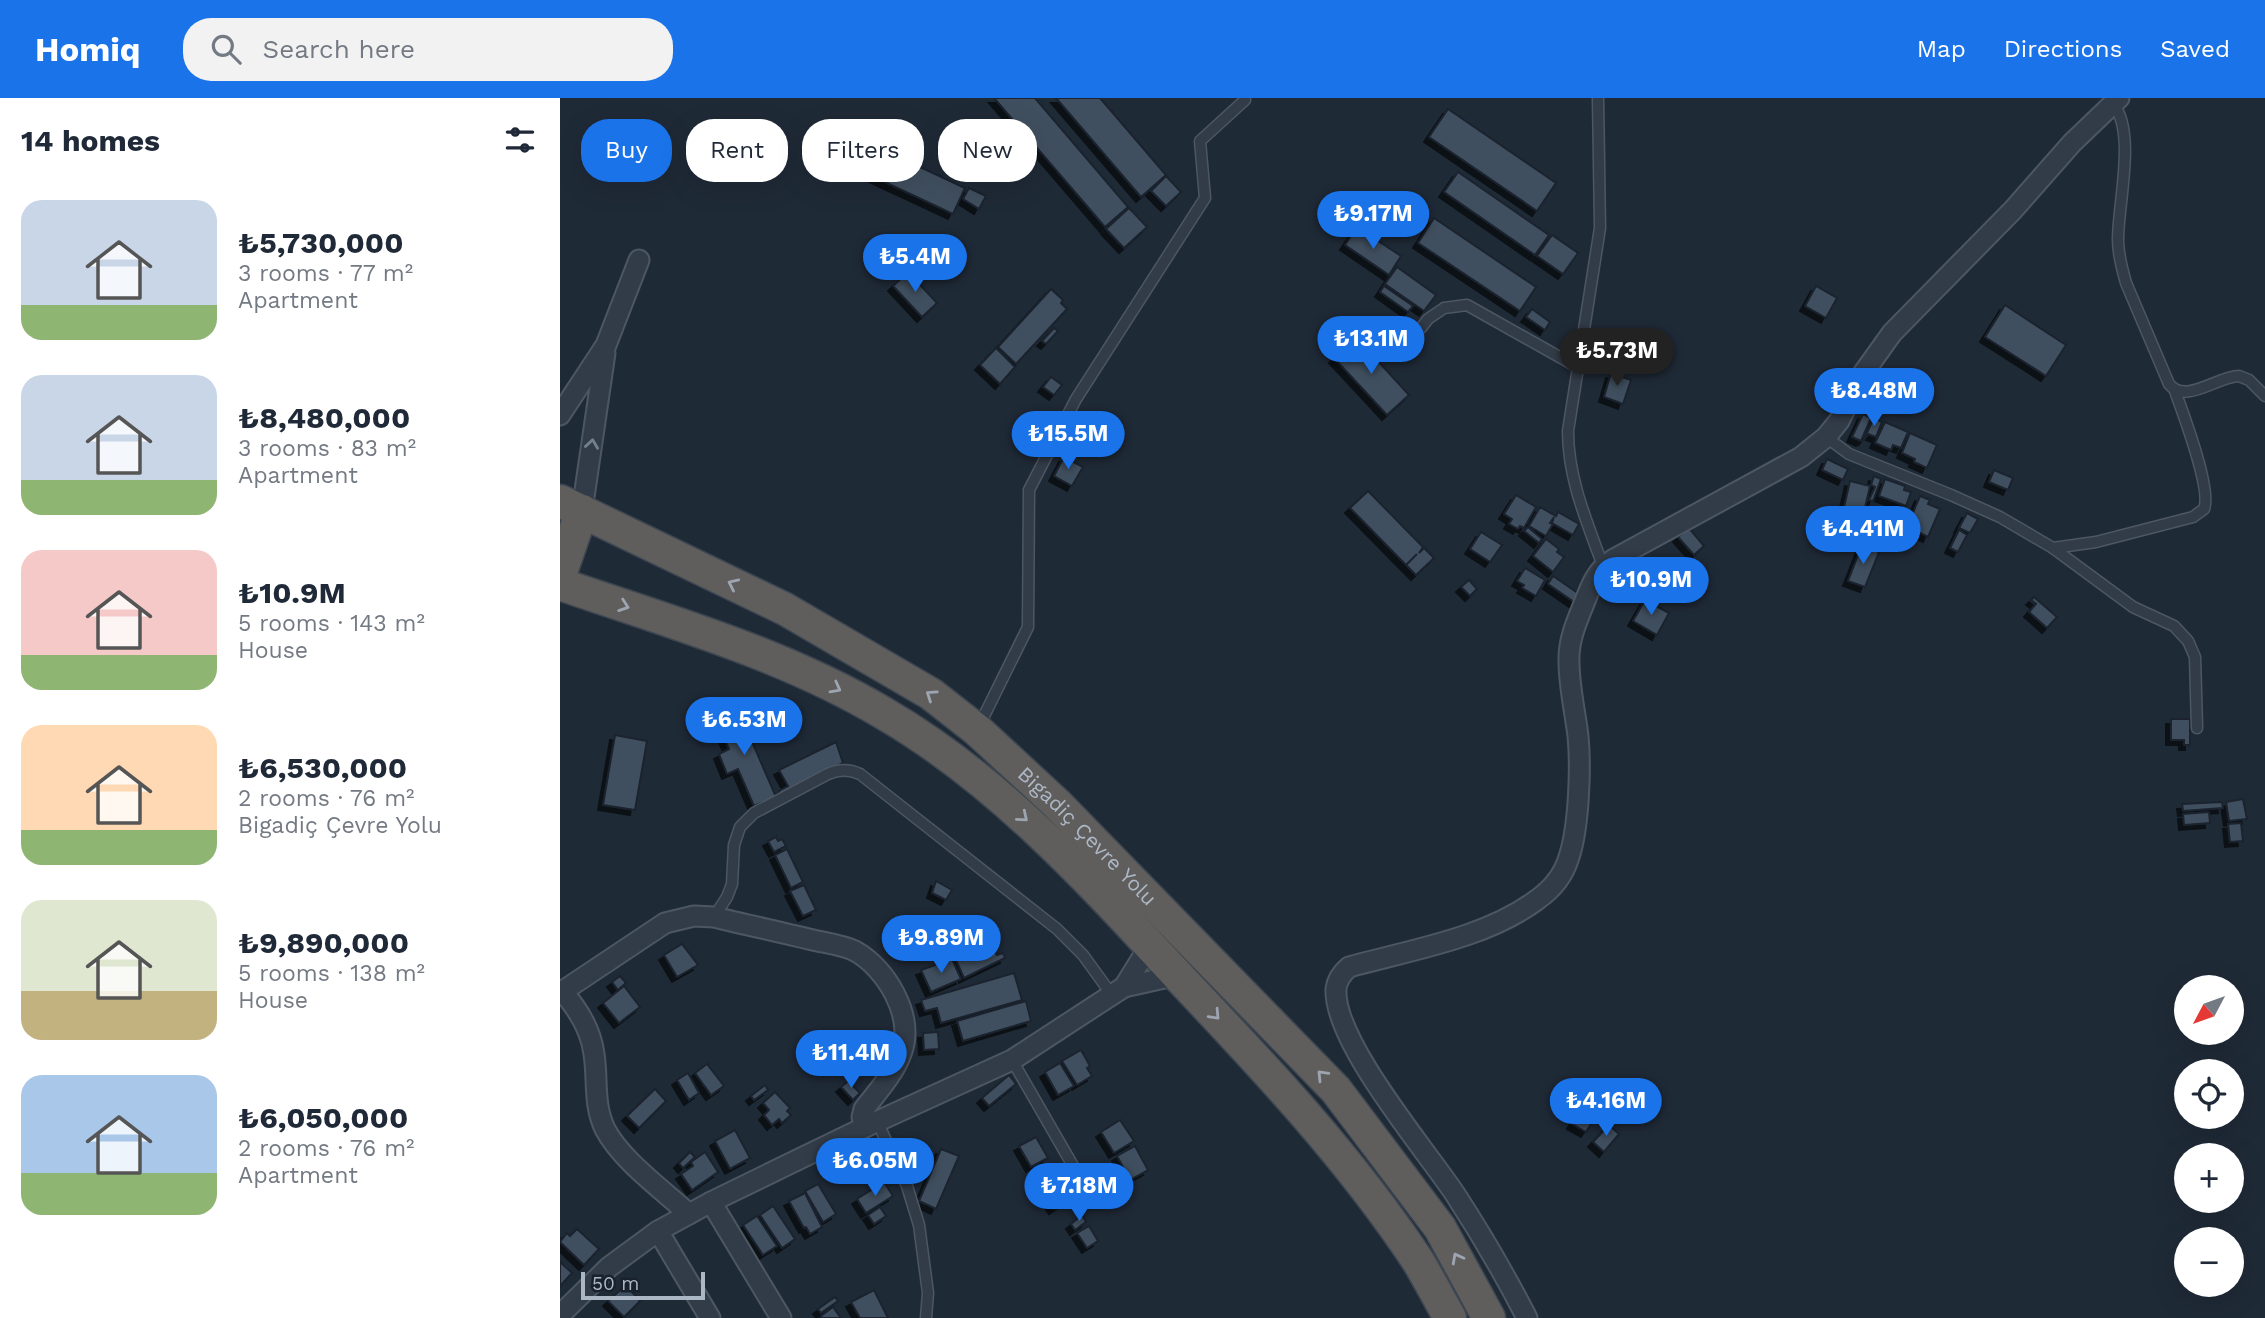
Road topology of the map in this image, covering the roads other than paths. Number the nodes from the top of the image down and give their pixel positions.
1 (1598, 98) edge
2 (1245, 100) dead end
3 (2117, 101) edge
4 (639, 260) dead end
5 (1421, 328) dead end
6 (606, 345) junction
7 (1579, 369) junction
8 (2175, 391) junction
9 (2265, 396) edge
10 (560, 415) edge
11 (1826, 437) junction
12 (571, 506) edge
13 (2053, 548) junction
14 (1603, 566) junction
15 (560, 575) edge
16 (560, 584) edge
17 (2197, 728) dead end
18 (977, 730) junction
19 (714, 917) junction
20 (1150, 945) junction
21 (1178, 975) junction
22 (1118, 991) junction
23 (561, 992) edge
24 (1012, 1060) junction
25 (871, 1124) junction
26 (1076, 1171) dead end
27 (711, 1202) junction
28 (689, 1214) junction
29 (658, 1231) junction
30 (560, 1315) edge
31 (710, 1318) edge
32 (781, 1318) edge
33 (926, 1318) edge
34 (1450, 1318) edge
35 (1489, 1318) edge
36 (1527, 1318) edge

1 - 7 lane
2 - 18 lane
3 - 8 lane
3 - 11 street
4 - 6 street
5 - 7 lane
6 - 10 street
12 -> 6 street
7 - 14 lane
8 - 9 lane
8 - 13 lane
11 - 13 lane
11 - 14 street
12 - 15 highway
18 -> 12 highway, Bigadiç Çevre Yolu
13 - 17 lane
14 - 36 street
16 -> 20 highway, Bigadiç Çevre Yolu
35 -> 18 highway, Bigadiç Çevre Yolu
19 - 22 lane
19 - 23 street
19 - 25 street
20 - 21 highway, Bigadiç Çevre Yolu
20 - 22 street
21 - 22 street
21 -> 34 highway, Bigadiç Çevre Yolu
22 - 24 street
23 - 28 street
24 - 25 street
24 - 26 lane
25 - 27 street
25 - 33 lane
27 - 28 street
27 - 32 street
28 - 29 street
29 - 30 street
29 - 31 street

